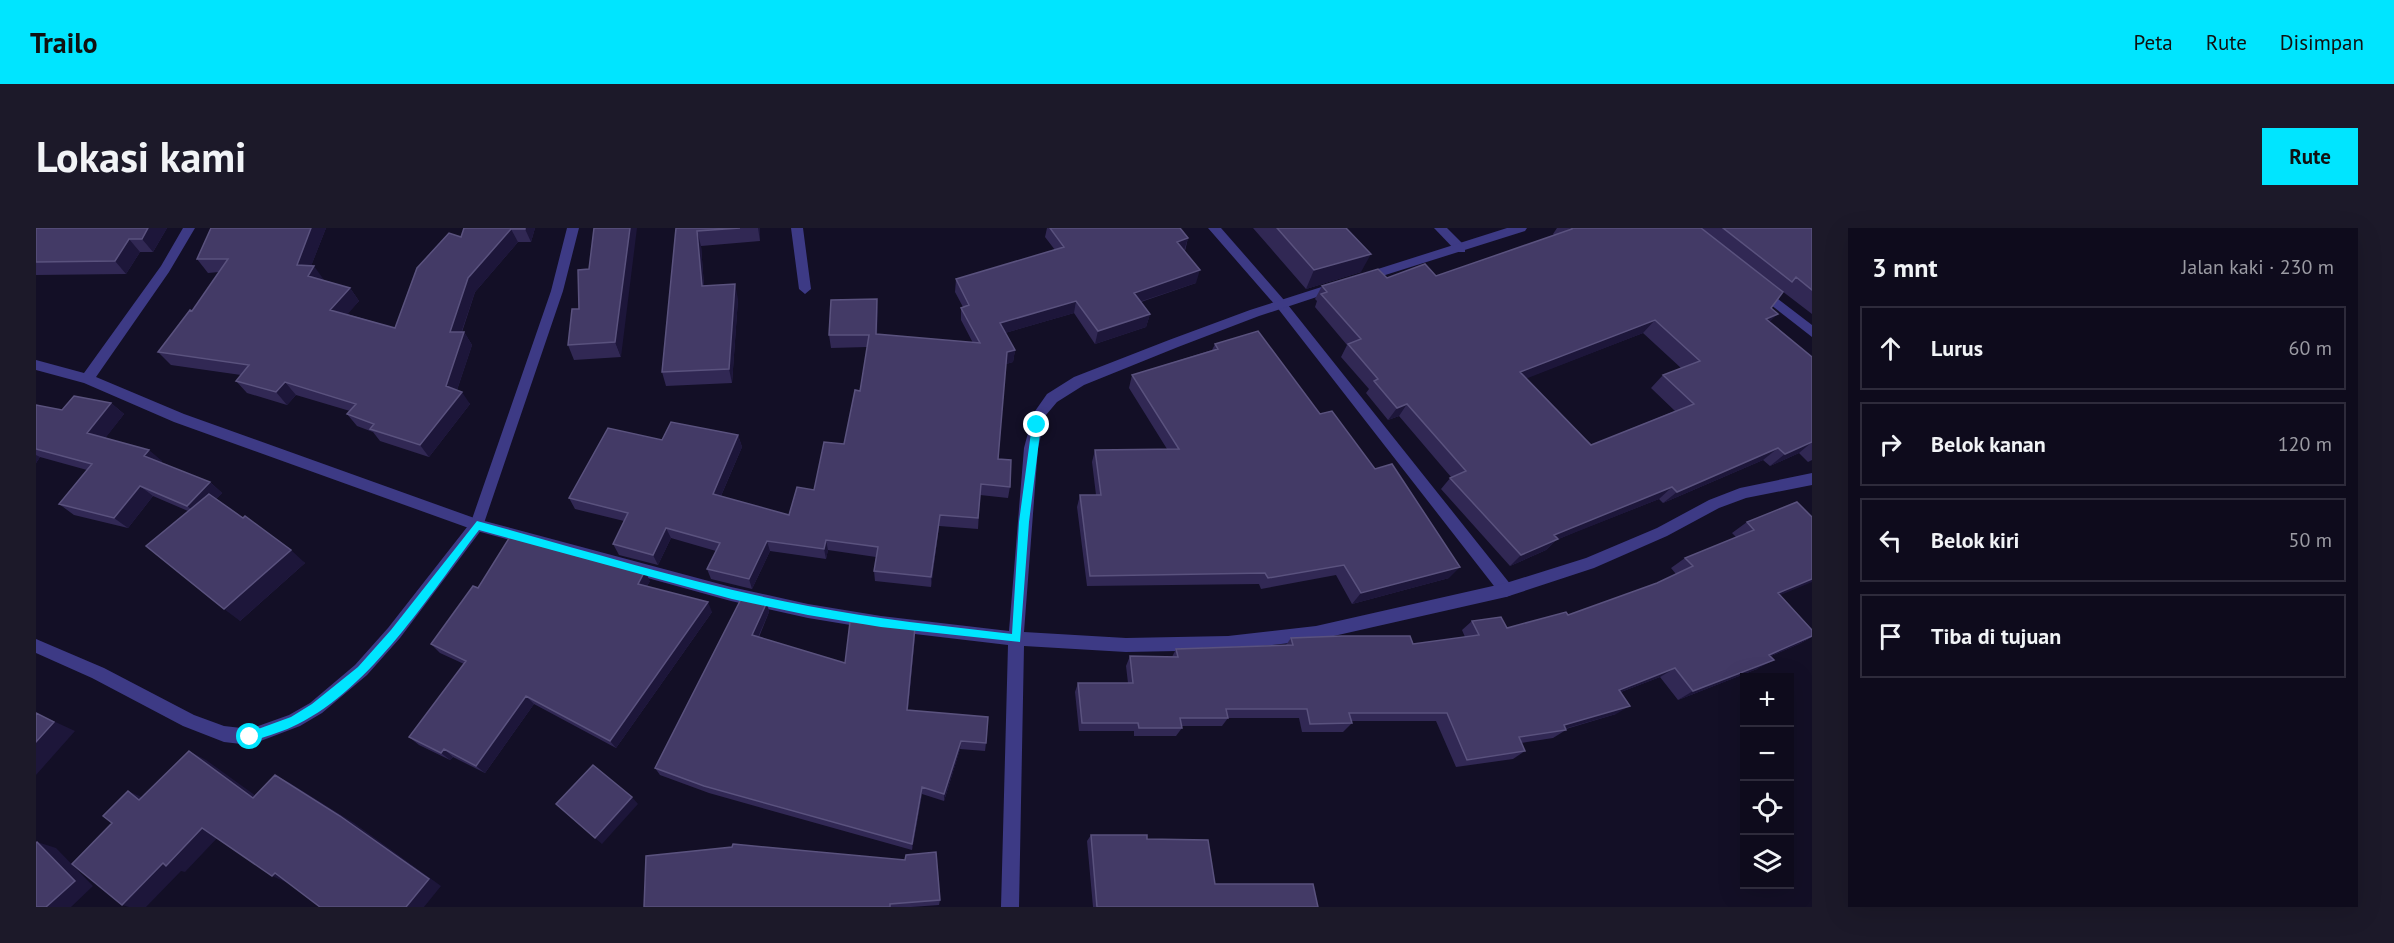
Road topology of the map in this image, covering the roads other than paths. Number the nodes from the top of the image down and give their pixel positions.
1 (189, 228) edge
2 (573, 228) edge
3 (797, 228) edge
4 (1214, 228) edge
5 (1440, 228) edge
6 (1521, 228) edge
7 (1461, 249) junction
8 (1747, 280) edge
9 (805, 289) dead end
10 (1280, 303) junction
11 (1812, 332) edge
12 (36, 365) edge
13 (87, 379) junction
14 (1812, 479) edge
15 (477, 525) junction
16 (1506, 590) junction
17 (1016, 639) junction
18 (36, 646) edge
19 (1010, 907) edge

1 - 13 street
2 - 15 street
3 - 9 street
4 - 10 street
5 - 7 street
6 - 7 street
7 - 10 street
8 - 11 street
10 - 16 street
10 - 17 street
12 - 13 street
13 - 15 street
14 - 16 street
15 - 17 street
15 - 18 street
16 - 17 street
17 - 19 street

